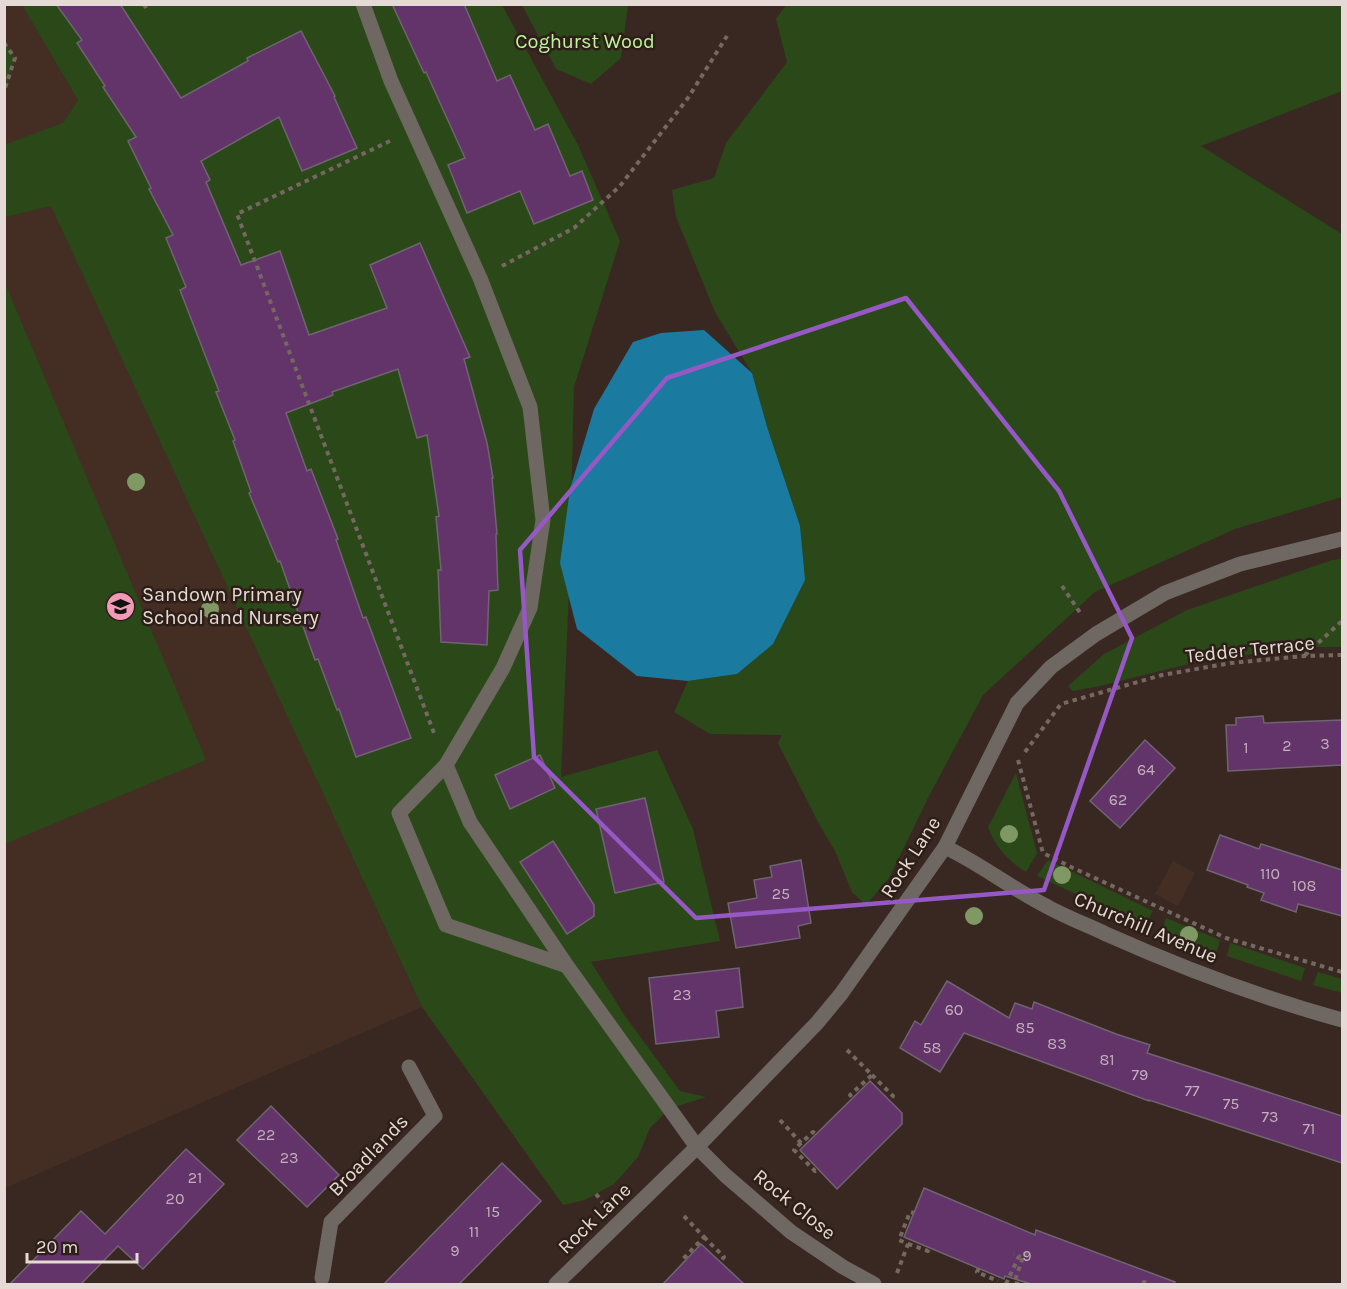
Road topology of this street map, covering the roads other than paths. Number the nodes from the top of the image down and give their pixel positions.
1 (363, 4) edge
2 (1342, 539) edge
3 (446, 765) junction
4 (945, 847) junction
5 (567, 966) junction
6 (1342, 1020) edge
7 (409, 1067) dead end
8 (697, 1147) junction
9 (322, 1282) edge
10 (556, 1284) edge
11 (874, 1284) edge

1 - 3 street
2 - 4 street, Rock Lane
3 - 5 street, Rock Close
3 - 5 street
4 - 6 street, Churchill Avenue
4 - 8 street, Rock Lane
5 - 8 street, Rock Close
7 - 9 street, Broadlands
8 - 10 street, Rock Lane
8 - 11 street, Rock Close

